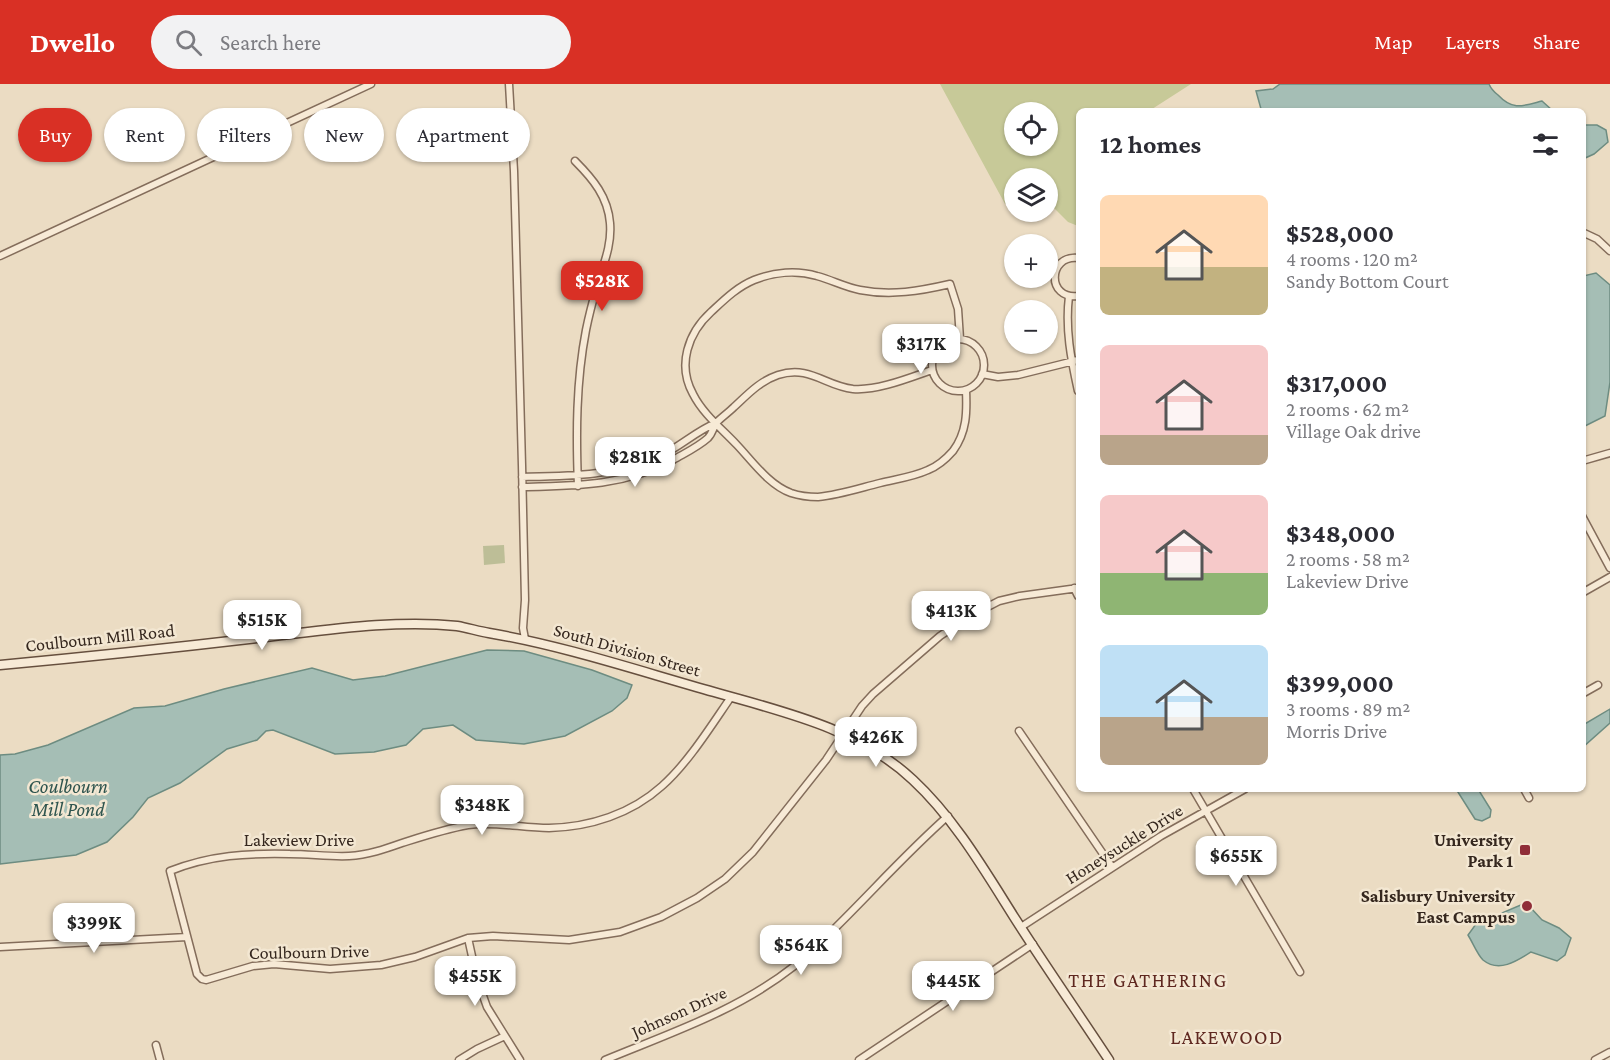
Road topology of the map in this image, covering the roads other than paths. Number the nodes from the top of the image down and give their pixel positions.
1 (371, 84) edge
2 (510, 84) edge
3 (575, 161) dead end
4 (1586, 234) edge
5 (1610, 251) edge
6 (0, 256) edge
7 (1076, 258) edge
8 (1069, 296) junction
9 (1076, 296) edge
10 (960, 339) junction
11 (1075, 361) edge
12 (932, 370) junction
13 (982, 374) junction
14 (966, 390) junction
15 (717, 423) junction
16 (1610, 453) edge
17 (1586, 460) edge
18 (578, 476) junction
19 (522, 477) junction
20 (578, 486) junction
21 (522, 487) junction
22 (1586, 523) edge
23 (1610, 568) edge
24 (1610, 577) edge
25 (1076, 588) edge
26 (1586, 591) edge
27 (525, 639) junction
28 (0, 665) edge
29 (1598, 686) dead end
30 (1586, 692) edge
31 (731, 697) junction
32 (1019, 731) dead end
33 (845, 734) junction
34 (1195, 792) edge
35 (1240, 792) edge
36 (1526, 792) edge
37 (1529, 798) dead end
38 (1206, 811) junction
39 (948, 816) junction
40 (1112, 867) junction
41 (170, 871) joint
42 (1021, 927) junction
43 (187, 937) junction
44 (468, 938) junction
45 (1033, 944) junction
46 (0, 947) edge
47 (1300, 972) dead end
48 (505, 1036) junction
49 (156, 1045) dead end
50 (1610, 1052) edge
51 (160, 1060) edge
52 (459, 1060) edge
53 (520, 1060) edge
54 (604, 1060) edge
55 (859, 1060) edge
56 (1109, 1060) edge
57 (1595, 1060) edge

1 - 6 street
2 - 19 street, South Division Street
3 - 18 street
4 - 5 street
7 - 8 street
8 - 9 street
8 - 11 street
10 - 12 street
10 - 13 street
10 - 15 street
11 - 13 street
12 - 14 street
12 - 15 street
13 - 14 street
14 - 15 street
15 - 18 street
15 - 20 street
16 - 17 street
18 - 19 street
18 - 20 street
19 - 21 street, South Division Street
20 - 21 street
21 - 27 street, South Division Street
22 - 23 street
24 - 26 street
25 - 33 street, Coulbourn Drive
27 - 28 street, Coulbourn Mill Road
27 - 31 street, South Division Street
29 - 30 street
31 - 33 street, South Division Street
31 - 41 street, Lakeview Drive
32 - 40 street
33 - 39 street, South Division Street
33 - 44 street, Coulbourn Drive
34 - 38 street
35 - 38 street, Honeysuckle Drive
36 - 37 street
38 - 40 street, Honeysuckle Drive
38 - 47 street
39 - 42 street, South Division Street
39 - 54 street, Johnson Drive
40 - 42 street, Honeysuckle Drive
41 - 43 street, Coulbourn Drive
42 - 45 street, South Division Street
43 - 44 street, Coulbourn Drive
43 - 46 street
44 - 48 street
45 - 55 street
45 - 56 street, South Division Street
48 - 52 street
48 - 53 street
49 - 51 street
50 - 57 street

